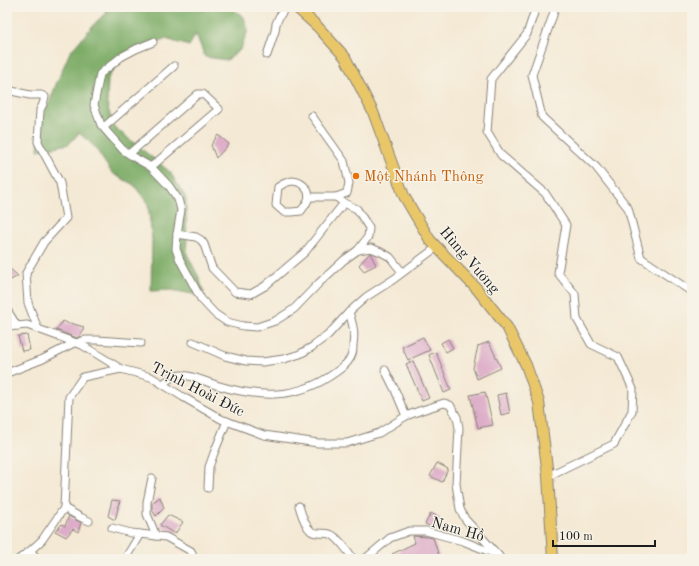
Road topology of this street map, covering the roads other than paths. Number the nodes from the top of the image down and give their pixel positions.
1 (286, 7) edge
2 (296, 7) edge
3 (534, 7) edge
4 (555, 7) edge
5 (153, 42) dead end
6 (267, 55) dead end
7 (174, 66) dead end
8 (7, 90) edge
9 (312, 116) dead end
10 (104, 128) junction
11 (129, 154) junction
12 (151, 167) junction
13 (309, 197) junction
14 (336, 197) junction
15 (344, 203) junction
16 (177, 234) junction
17 (437, 247) junction
18 (358, 250) junction
19 (402, 272) junction
20 (692, 292) edge
21 (7, 310) edge
22 (349, 312) junction
23 (17, 326) junction
24 (7, 327) edge
25 (38, 329) junction
26 (141, 342) dead end
27 (193, 342) dead end
28 (75, 343) junction
29 (121, 369) junction
30 (385, 370) dead end
31 (7, 373) edge
32 (163, 384) junction
33 (406, 416) junction
34 (228, 421) junction
35 (548, 476) junction
36 (152, 478) dead end
37 (208, 488) dead end
38 (299, 506) dead end
39 (64, 508) junction
40 (89, 521) dead end
41 (112, 528) dead end
42 (140, 534) junction
43 (156, 536) junction
44 (30, 551) junction
45 (500, 557) edge
46 (19, 559) edge
47 (38, 559) edge
48 (125, 559) edge
49 (195, 559) edge
50 (353, 559) edge
51 (365, 559) edge
52 (553, 559) edge

1 - 6 street
2 - 17 highway, Hùng Vương
3 - 35 street
4 - 20 street
5 - 10 street
7 - 10 street
8 - 25 street
9 - 14 street
10 - 11 street
11 - 12 street
11 - 12 street
12 - 16 street
13 - 13 street
13 - 14 street
14 - 15 street
15 - 16 street
15 - 18 street
16 - 18 street
17 - 19 street
17 - 35 highway, Hùng Vương
18 - 19 street
19 - 22 street
21 - 23 street
22 - 27 street
22 - 32 street
23 - 24 street
23 - 25 street
25 - 28 street
26 - 28 street
28 - 29 street
28 - 31 street
29 - 32 street, Trịnh Hoài Đức
29 - 39 street, Trịnh Hoài Đức
30 - 33 street
32 - 34 street, Trịnh Hoài Đức
33 - 34 street, Trịnh Hoài Đức
33 - 45 street, Trịnh Hoài Đức
34 - 37 street
35 - 52 highway, Hùng Vương
36 - 43 street
38 - 50 street
39 - 40 street
39 - 44 street
41 - 42 street
42 - 43 street
42 - 48 street
43 - 49 street
44 - 46 street
44 - 47 street
45 - 51 street, Nam Hồ

